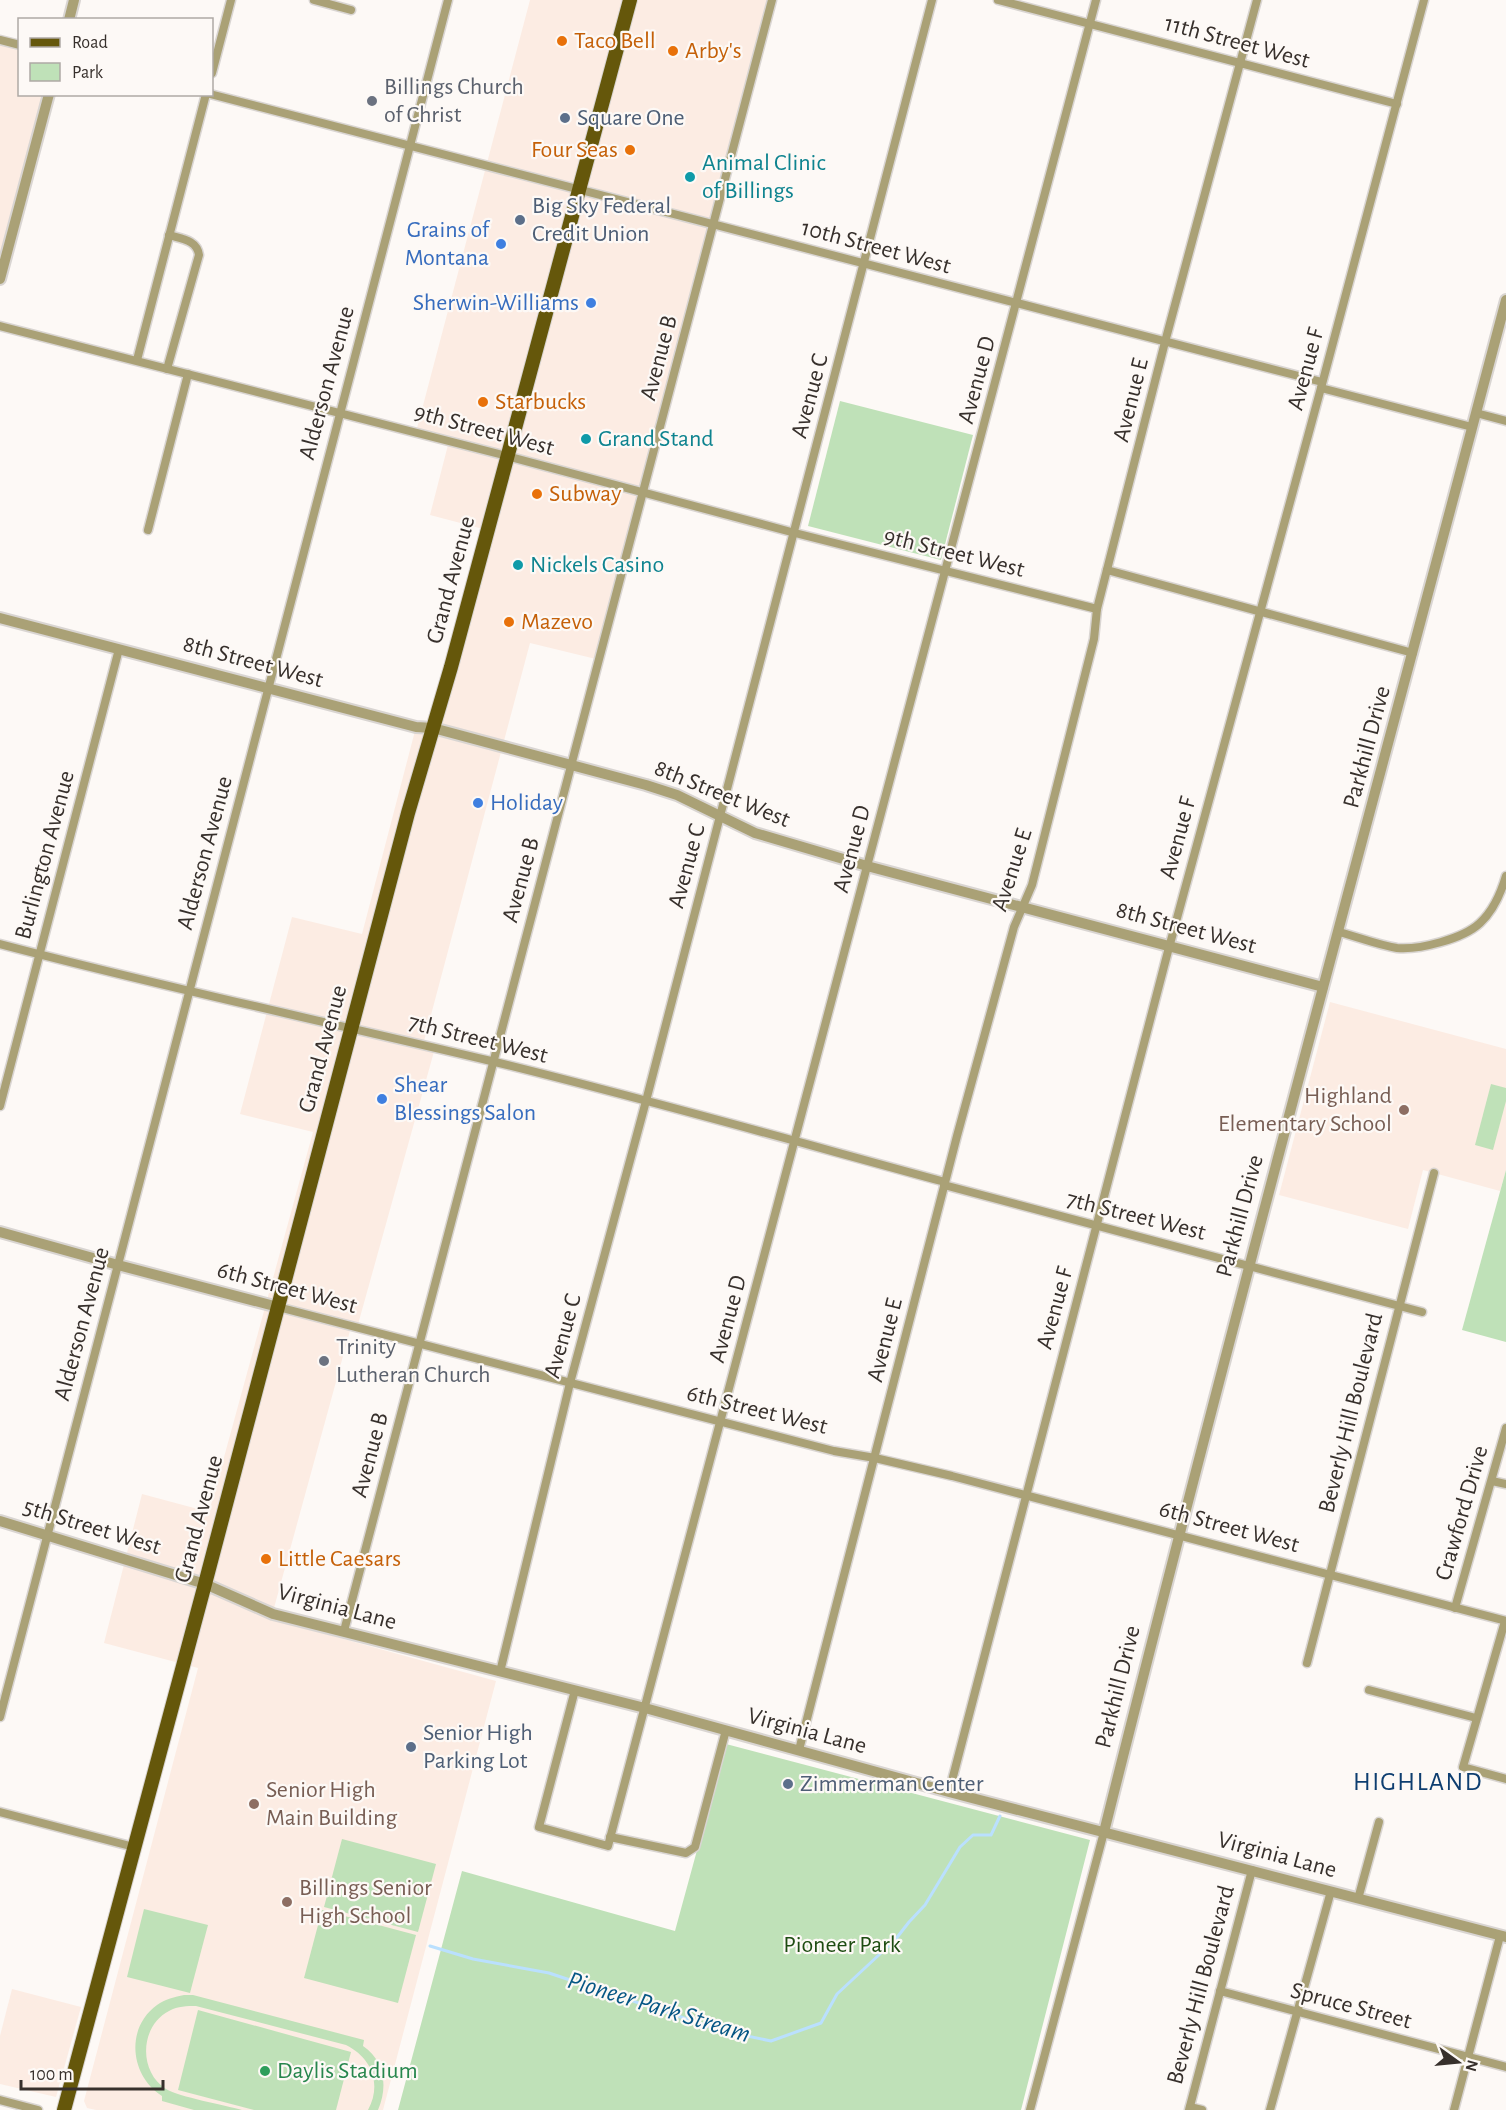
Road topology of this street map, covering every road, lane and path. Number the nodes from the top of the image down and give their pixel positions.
1 (74, 0) edge
2 (231, 0) edge
3 (314, 0) edge
4 (448, 0) edge
5 (630, 0) edge
6 (772, 0) edge
7 (933, 0) edge
8 (999, 0) edge
9 (1096, 0) edge
10 (1257, 0) edge
11 (1424, 0) edge
12 (351, 10) dead end
13 (70, 18) edge
14 (1089, 24) junction
15 (0, 40) edge
16 (18, 44) edge
17 (1241, 63) junction
18 (213, 69) edge
19 (213, 95) edge
20 (48, 96) edge
21 (207, 96) edge
22 (1397, 104) junction
23 (409, 146) junction
24 (579, 190) junction
25 (714, 225) junction
26 (170, 234) junction
27 (865, 264) junction
28 (0, 279) edge
29 (1506, 300) edge
30 (1017, 303) junction
31 (0, 326) edge
32 (1166, 342) junction
33 (137, 360) junction
34 (167, 369) junction
35 (188, 374) junction
36 (1322, 385) junction
37 (340, 413) junction
38 (1476, 413) junction
39 (1506, 421) edge
40 (1472, 427) junction
41 (507, 456) junction
42 (644, 493) junction
43 (148, 530) dead end
44 (795, 533) junction
45 (1107, 570) junction
46 (946, 571) junction
47 (1097, 609) junction
48 (1259, 610) junction
49 (0, 618) edge
50 (119, 649) junction
51 (1413, 653) junction
52 (268, 688) junction
53 (433, 728) junction
54 (572, 765) junction
55 (720, 817) junction
56 (867, 866) junction
57 (1506, 876) edge
58 (1023, 907) junction
59 (1339, 932) junction
60 (0, 944) edge
61 (1169, 945) junction
62 (39, 955) junction
63 (1323, 987) junction
64 (189, 990) junction
65 (352, 1029) junction
66 (493, 1062) junction
67 (646, 1101) junction
68 (0, 1107) edge
69 (795, 1141) junction
70 (1434, 1173) dead end
71 (944, 1184) junction
72 (1097, 1227) junction
73 (0, 1232) edge
74 (118, 1265) junction
75 (1248, 1265) junction
76 (1399, 1305) junction
77 (278, 1307) junction
78 (1422, 1312) dead end
79 (420, 1344) junction
80 (570, 1383) junction
81 (720, 1422) junction
82 (1506, 1428) edge
83 (875, 1458) junction
84 (1492, 1481) junction
85 (1506, 1484) edge
86 (1027, 1496) junction
87 (0, 1521) edge
88 (1178, 1535) junction
89 (47, 1536) junction
90 (1330, 1575) junction
91 (205, 1584) junction
92 (1455, 1608) junction
93 (1505, 1621) edge
94 (344, 1631) junction
95 (1307, 1663) dead end
96 (500, 1672) junction
97 (1369, 1689) dead end
98 (575, 1690) junction
99 (645, 1708) junction
100 (0, 1717) edge
101 (1476, 1718) junction
102 (726, 1730) junction
103 (799, 1750) junction
104 (1506, 1779) edge
105 (949, 1792) junction
106 (0, 1812) edge
107 (1379, 1822) dead end
108 (1104, 1832) junction
109 (609, 1841) junction
110 (134, 1846) junction
111 (1252, 1870) junction
112 (1331, 1891) junction
113 (1358, 1899) junction
114 (1503, 1937) edge
115 (1220, 1991) junction
116 (1297, 2012) junction
117 (1468, 2058) junction
118 (1506, 2067) edge
119 (0, 2100) edge
120 (1189, 2108) edge
121 (38, 2110) edge
122 (64, 2110) edge
123 (1030, 2110) edge
124 (1202, 2110) edge
125 (1270, 2110) edge
126 (1454, 2110) edge

1 - 13 street
2 - 18 street
3 - 12 street
4 - 23 street, Alderson Avenue
5 - 24 main road, Grand Avenue
6 - 25 street, Avenue B
7 - 27 street, Avenue C
8 - 14 street, 11th Street West
9 - 14 street, Avenue D
10 - 17 street, Avenue E
11 - 22 street, Avenue F
14 - 17 street, 11th Street West
14 - 30 street, Avenue D
15 - 16 street
17 - 22 street, 11th Street West
17 - 32 street, Avenue E
19 - 23 street, 10th Street West
20 - 28 street
21 - 26 street
22 - 36 street, Avenue F
23 - 24 street, 10th Street West
23 - 37 street, Alderson Avenue
24 - 25 street, 10th Street West
24 - 41 main road, Grand Avenue
25 - 27 street, 10th Street West
25 - 42 street, Avenue B
26 - 33 street
26 - 34 street
27 - 30 street, 10th Street West
27 - 44 street, Avenue C
29 - 38 street, Parkhill Drive
30 - 32 street, 10th Street West
30 - 46 street, Avenue D
31 - 33 street, 9th Street West
32 - 36 street, 10th Street West
32 - 45 street, Avenue E
33 - 34 street, 9th Street West
34 - 35 street, 9th Street West
35 - 37 street, 9th Street West
35 - 43 street
36 - 40 street, 10th Street West
36 - 48 street, Avenue F
37 - 41 street, 9th Street West
37 - 52 street, Alderson Avenue
38 - 39 street
38 - 40 street, Parkhill Drive
40 - 51 street, Parkhill Drive
41 - 42 street, 9th Street West
41 - 53 main road, Grand Avenue
42 - 44 street, 9th Street West
42 - 54 street, Avenue B
44 - 46 street, 9th Street West
44 - 55 street, Avenue C
45 - 47 street, Avenue E
45 - 48 street
46 - 47 street, 9th Street West
46 - 56 street, Avenue D
47 - 58 street, Avenue E
48 - 51 street
48 - 61 street, Avenue F
49 - 50 street, 8th Street West
50 - 52 street, 8th Street West
50 - 62 street, Burlington Avenue
51 - 59 street, Parkhill Drive
52 - 53 street, 8th Street West
52 - 64 street, Alderson Avenue
53 - 54 street, 8th Street West
53 - 65 main road, Grand Avenue
54 - 55 street, 8th Street West
54 - 66 street, Avenue B
55 - 56 street, 8th Street West
55 - 67 street, Avenue C
56 - 58 street, 8th Street West
56 - 69 street, Avenue D
57 - 59 street
58 - 61 street, 8th Street West
58 - 71 street, Avenue E
59 - 63 street, Parkhill Drive
60 - 62 street, 7th Street West
61 - 63 street, 8th Street West
61 - 72 street, Avenue F
62 - 64 street, 7th Street West
62 - 68 street, Burlington Avenue
63 - 75 street, Parkhill Drive
64 - 65 street, 7th Street West
64 - 74 street, Alderson Avenue
65 - 66 street, 7th Street West
65 - 77 main road, Grand Avenue
66 - 67 street, 7th Street West
66 - 79 street, Avenue B
67 - 69 street, 7th Street West
67 - 80 street, Avenue C
69 - 71 street, 7th Street West
69 - 81 street, Avenue D
70 - 76 street, Beverly Hill Boulevard
71 - 72 street, 7th Street West
71 - 83 street, Avenue E
72 - 75 street, 7th Street West
72 - 86 street, Avenue F
73 - 74 street, 6th Street West
74 - 77 street, 6th Street West
74 - 89 street, Alderson Avenue
75 - 76 street, 7th Street West
75 - 88 street, Parkhill Drive
76 - 78 street, 7th Street West
76 - 90 street, Beverly Hill Boulevard
77 - 79 street, 6th Street West
77 - 91 main road, Grand Avenue
79 - 80 street, 6th Street West
79 - 94 street, Avenue B
80 - 81 street, 6th Street West
80 - 96 street, Avenue C
81 - 83 street, 6th Street West
81 - 99 street, Avenue D
82 - 84 street, Crawford Drive
83 - 86 street, 6th Street West
83 - 103 street, Avenue E
84 - 85 street
84 - 92 street, Crawford Drive
86 - 88 street, 6th Street West
86 - 105 street, Avenue F
87 - 89 street, 5th Street West
88 - 90 street, 6th Street West
88 - 108 street, Parkhill Drive
89 - 91 street, 5th Street West
89 - 100 street, Alderson Avenue
90 - 92 street, 6th Street West
90 - 95 street, Beverly Hill Boulevard
91 - 94 street, Virginia Lane
91 - 110 main road, Grand Avenue
92 - 93 street, 6th Street West
93 - 101 street
94 - 96 street, Virginia Lane
96 - 98 street, Virginia Lane
97 - 101 street
98 - 99 street, Virginia Lane
98 - 109 street
99 - 102 street, Virginia Lane
99 - 109 street, Avenue D
101 - 104 street
102 - 103 street, Virginia Lane
102 - 109 street
103 - 105 street, Virginia Lane
105 - 108 street, Virginia Lane
106 - 110 street
107 - 113 street
108 - 111 street, Virginia Lane
108 - 123 street, Parkhill Drive
110 - 122 main road, Grand Avenue
111 - 112 street, Virginia Lane
111 - 115 street, Beverly Hill Boulevard
112 - 113 street, Virginia Lane
112 - 116 street
113 - 114 street, Virginia Lane
114 - 117 street
115 - 116 street, Spruce Street
115 - 120 street, Beverly Hill Boulevard
116 - 117 street, Spruce Street
116 - 125 street
117 - 118 street, Spruce Street
117 - 126 street
119 - 121 street
120 - 124 street

